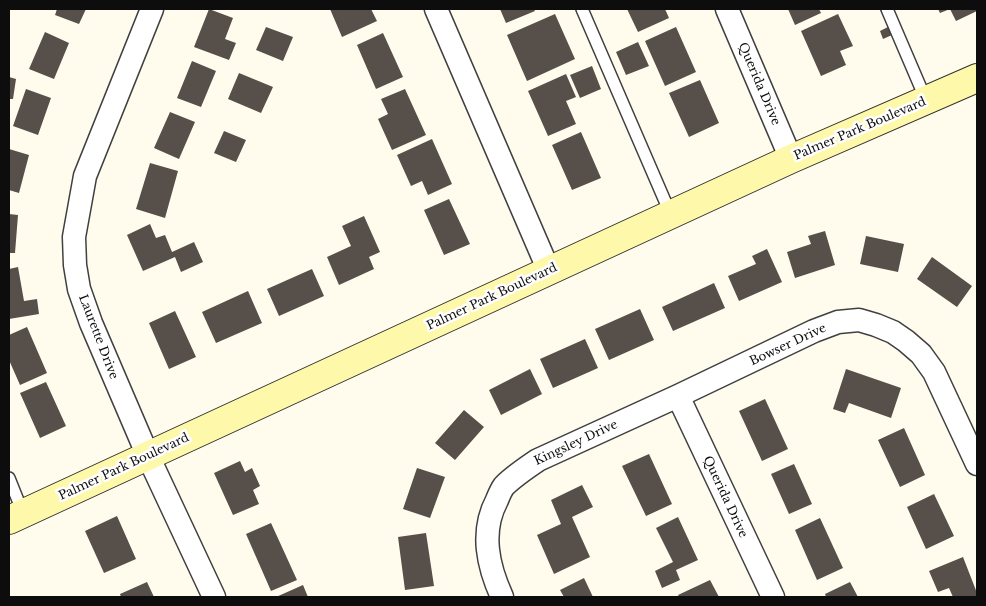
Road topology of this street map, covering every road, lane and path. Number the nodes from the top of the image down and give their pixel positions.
1 (152, 9) edge
2 (436, 9) edge
3 (582, 9) edge
4 (727, 9) edge
5 (888, 9) edge
6 (977, 78) edge
7 (926, 100) junction
8 (791, 159) junction
9 (671, 214) junction
10 (549, 271) junction
11 (678, 396) junction
12 (148, 456) junction
13 (977, 464) edge
14 (9, 478) edge
15 (16, 517) edge
16 (214, 597) edge
17 (502, 597) edge
18 (773, 597) edge

1 - 12 street, Laurette Drive
2 - 10 street
3 - 9 lane
4 - 8 street, Querida Drive
5 - 7 lane
6 - 7 main road, Palmer Park Boulevard
7 - 8 main road, Palmer Park Boulevard
8 - 9 main road, Palmer Park Boulevard
9 - 10 main road, Palmer Park Boulevard
10 - 12 main road, Palmer Park Boulevard
11 - 13 street, Bowser Drive
11 - 17 street, Kingsley Drive
11 - 18 street, Querida Drive
12 - 15 main road, Palmer Park Boulevard
12 - 16 street, Laurette Drive
14 - 15 lane

